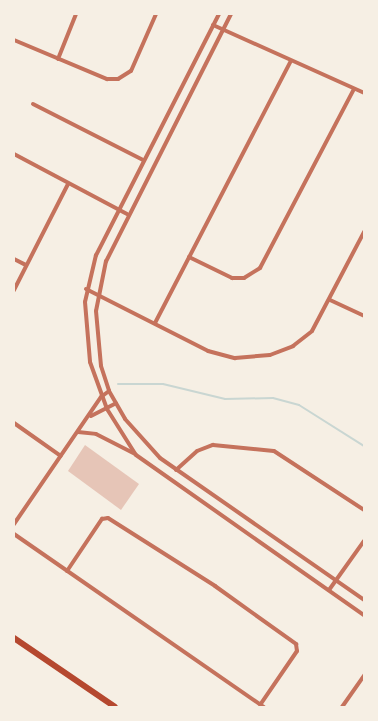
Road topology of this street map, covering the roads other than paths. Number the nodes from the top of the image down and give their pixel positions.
1 (76, 14) edge
2 (156, 14) edge
3 (219, 14) edge
4 (232, 14) edge
5 (214, 25) junction
6 (223, 30) junction
7 (14, 40) edge
8 (58, 59) junction
9 (291, 61) junction
10 (354, 89) junction
11 (364, 93) edge
12 (33, 104) dead end
13 (14, 154) edge
14 (143, 160) junction
15 (68, 184) junction
16 (117, 208) junction
17 (127, 214) junction
18 (364, 232) edge
19 (188, 257) junction
20 (14, 259) edge
21 (26, 265) junction
22 (86, 289) junction
23 (14, 290) edge
24 (97, 293) junction
25 (330, 300) junction
26 (364, 316) edge
27 (155, 323) junction
28 (108, 391) junction
29 (101, 397) junction
30 (116, 403) junction
31 (107, 409) junction
32 (91, 416) junction
33 (14, 423) edge
34 (78, 432) junction
35 (136, 455) junction
36 (61, 456) junction
37 (176, 470) junction
38 (364, 510) edge
39 (14, 524) edge
40 (14, 534) edge
41 (364, 541) edge
42 (67, 571) junction
43 (336, 581) junction
44 (329, 590) junction
45 (364, 600) edge
46 (364, 615) edge
47 (14, 638) edge
48 (364, 675) edge
49 (262, 706) edge
50 (115, 707) edge
51 (342, 707) edge

1 - 8 street
2 - 8 street
3 - 5 street
4 - 6 street
5 - 6 street
5 - 14 street
6 - 9 street
6 - 17 street
7 - 8 street
9 - 10 street
9 - 19 street
10 - 11 street
10 - 19 street
12 - 14 street
13 - 15 street
14 - 16 street
15 - 16 street
15 - 21 street
16 - 17 street
16 - 22 street
17 - 24 street
18 - 25 street
19 - 27 street
20 - 21 street
21 - 23 street
22 - 24 street
22 - 29 street
24 - 27 street
24 - 28 street
25 - 26 street
25 - 27 street
28 - 29 street
28 - 30 street
29 - 31 street
29 - 32 street
30 - 31 street
30 - 37 street
31 - 32 street
31 - 35 street
32 - 34 street
33 - 36 street
34 - 35 street
34 - 36 street
35 - 44 street
36 - 39 street
37 - 38 street
37 - 43 street
40 - 42 street
41 - 43 street
42 - 49 street
42 - 49 street
43 - 44 street
43 - 45 street
44 - 46 street
47 - 50 main road
48 - 51 street

